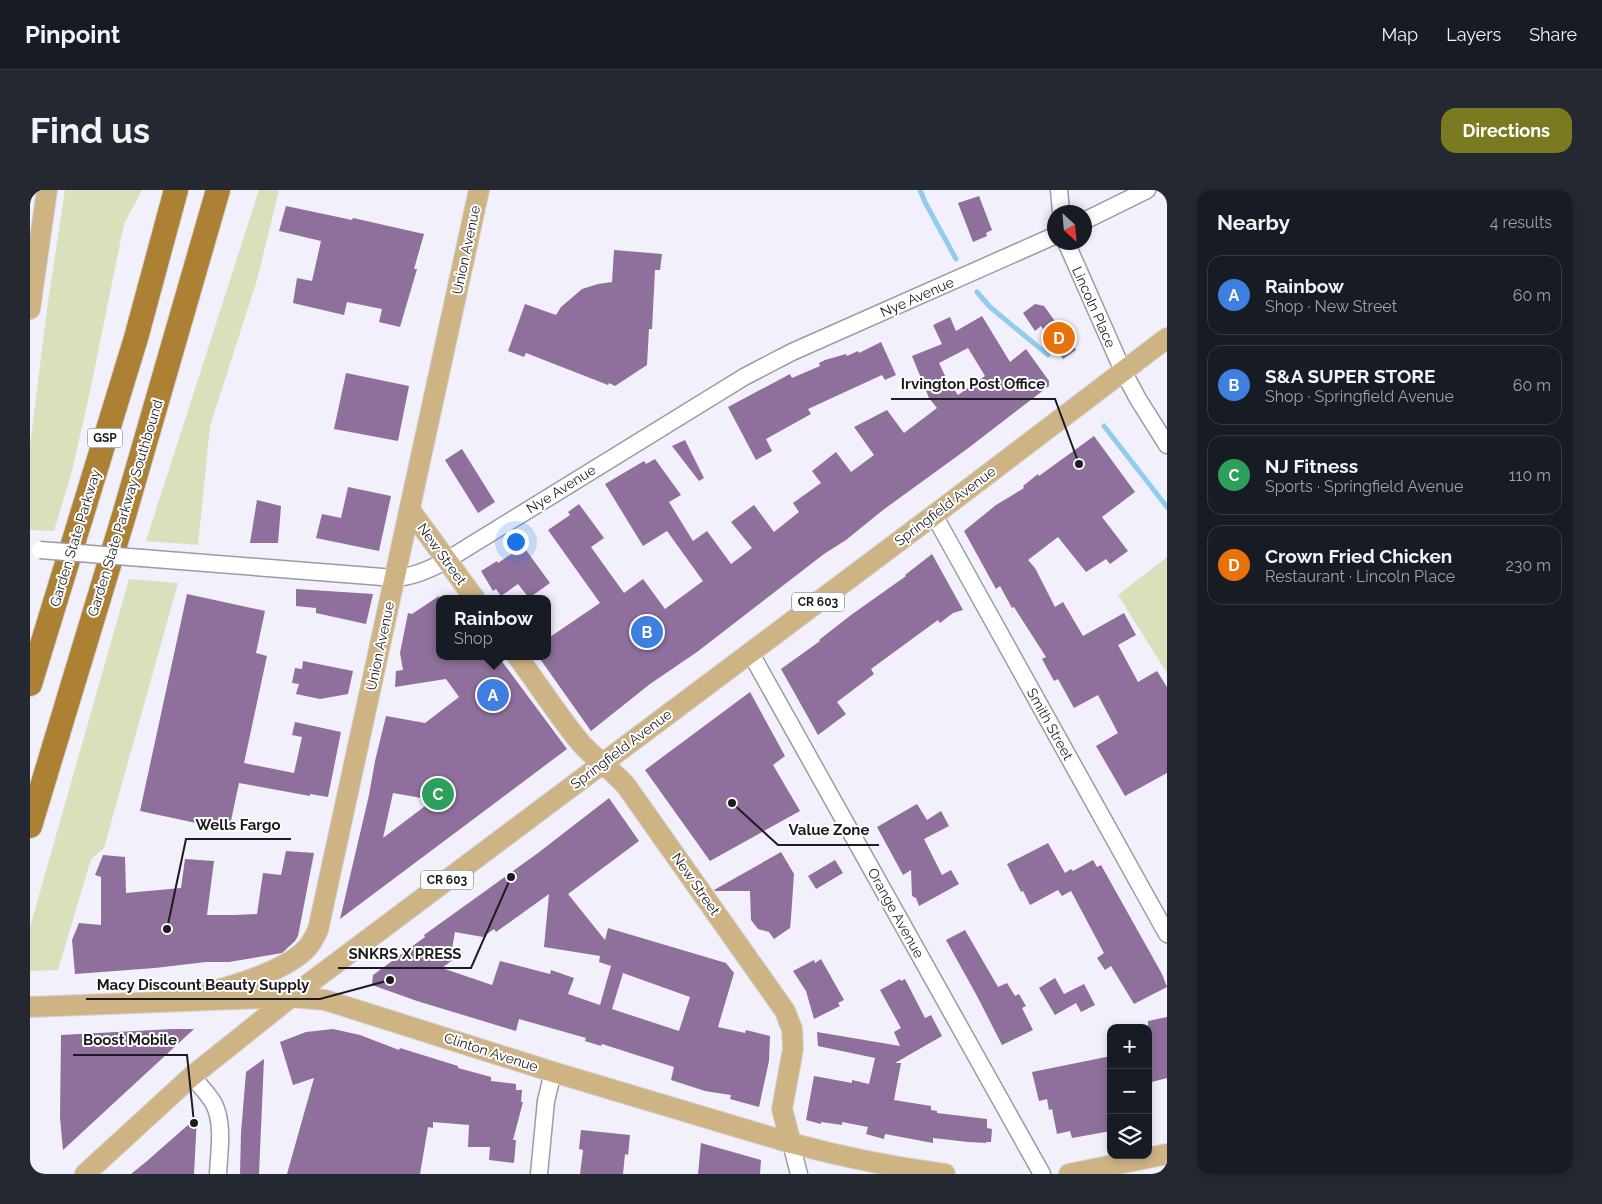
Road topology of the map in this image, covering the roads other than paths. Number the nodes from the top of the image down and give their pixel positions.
1 (47, 190) edge
2 (176, 190) edge
3 (479, 190) edge
4 (1059, 190) edge
5 (1147, 190) edge
6 (219, 195) edge
7 (1060, 205) edge
8 (1092, 218) edge
9 (1047, 239) edge
10 (1069, 250) edge
11 (30, 309) edge
12 (1167, 338) edge
13 (1123, 371) junction
14 (1167, 445) edge
15 (410, 510) junction
16 (934, 515) junction
17 (35, 550) edge
18 (447, 560) junction
19 (395, 578) junction
20 (472, 595) edge
21 (750, 652) junction
22 (520, 660) edge
23 (30, 684) edge
24 (602, 763) junction
25 (30, 826) edge
26 (1167, 934) edge
27 (291, 998) junction
28 (164, 1003) junction
29 (30, 1007) edge
30 (553, 1072) junction
31 (192, 1076) junction
32 (791, 1143) junction
33 (1167, 1154) edge
34 (85, 1174) edge
35 (218, 1174) edge
36 (539, 1174) edge
37 (800, 1174) edge
38 (945, 1174) edge
39 (1042, 1174) edge
40 (1069, 1174) edge

1 - 11 main road
2 - 23 highway, Garden State Parkway / GSP
3 - 15 main road, Union Avenue
4 - 7 street
5 - 8 street
6 - 25 highway, Garden State Parkway Southbound / GSP
9 - 18 street, Nye Avenue
10 - 13 street, Lincoln Place
12 - 13 main road, Springfield Avenue / CR 603
13 - 14 street, Lincoln Place
13 - 16 main road, Springfield Avenue / CR 603
15 - 18 main road, New Street
15 - 19 main road, Union Avenue
16 - 21 main road, Springfield Avenue / CR 603
16 - 26 street, Smith Street
17 - 19 street, Nye Avenue, bridge
18 - 19 street, Nye Avenue
18 - 20 main road, New Street
19 - 28 main road, Union Avenue
21 - 24 main road, Springfield Avenue / CR 603
21 - 39 street, Orange Avenue
22 - 24 main road, New Street
24 - 27 main road, Springfield Avenue / CR 603
24 - 32 main road, New Street
27 - 28 main road, Clinton Avenue
27 - 30 main road, Clinton Avenue
27 - 31 main road, Springfield Avenue / CR 603
28 - 29 main road, Clinton Avenue
30 - 32 main road, Clinton Avenue
30 - 36 street
31 - 34 main road, Springfield Avenue / CR 603
31 - 35 street
32 - 37 street
32 - 38 main road, Clinton Avenue
33 - 40 main road

